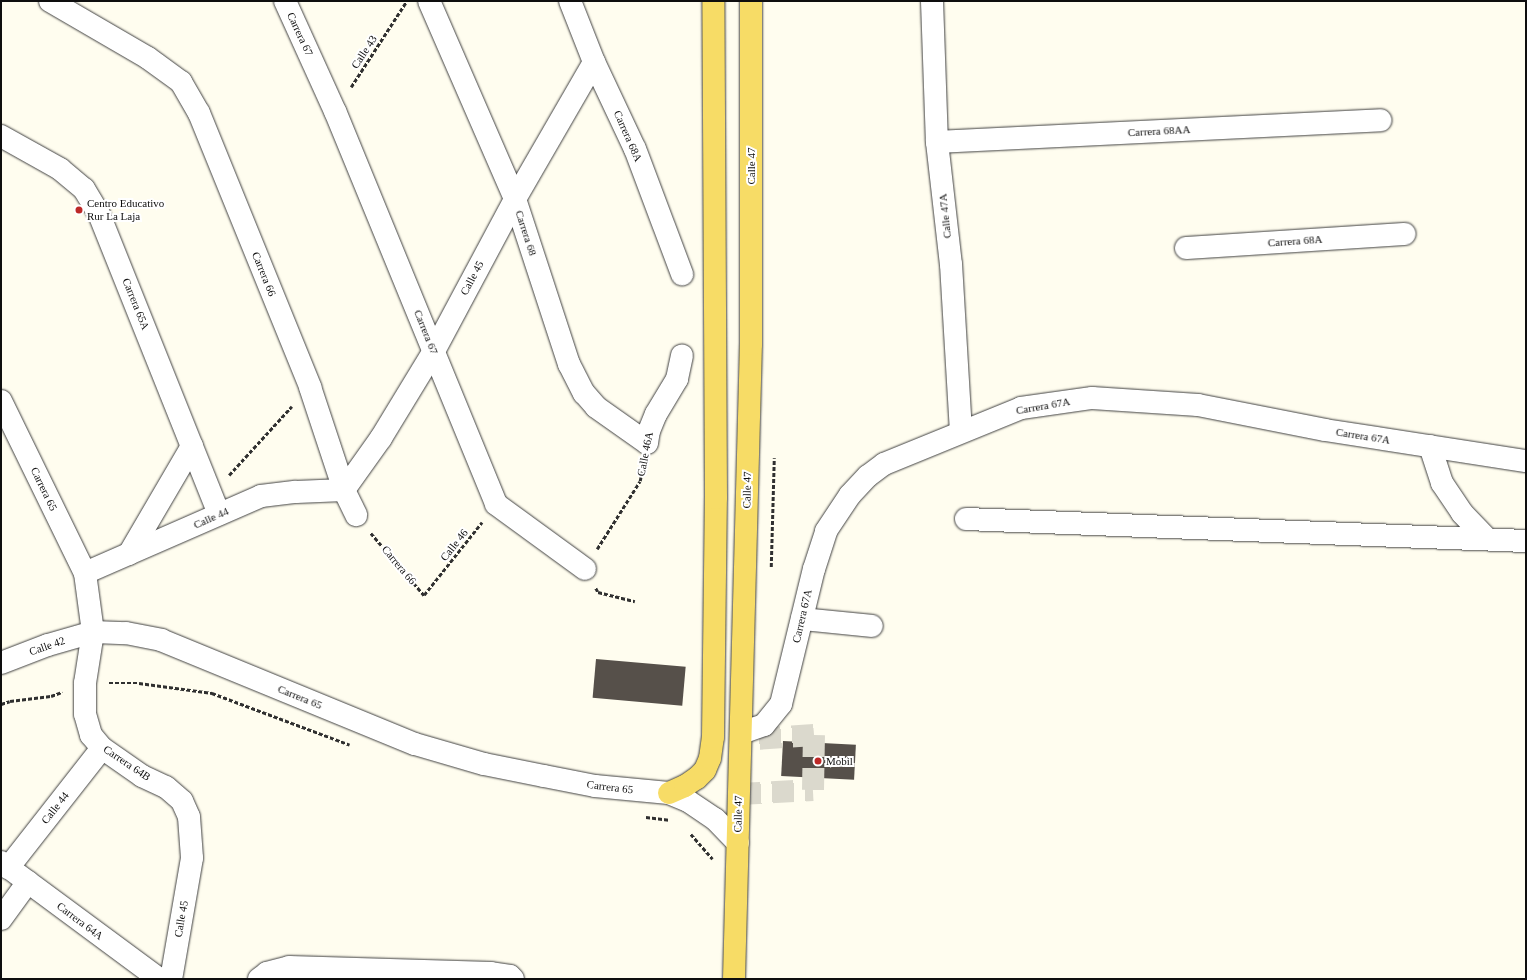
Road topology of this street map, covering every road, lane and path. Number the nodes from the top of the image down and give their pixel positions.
1 (50, 1) edge
2 (285, 1) edge
3 (406, 1) edge
4 (429, 1) edge
5 (570, 1) edge
6 (713, 1) edge
7 (751, 1) edge
8 (932, 1) edge
9 (594, 62) junction
10 (335, 111) junction
11 (1380, 120) dead end
12 (1, 136) edge
13 (937, 142) junction
14 (515, 199) junction
15 (1405, 234) dead end
16 (1186, 248) dead end
17 (682, 274) dead end
18 (434, 351) junction
19 (682, 356) dead end
20 (310, 387) junction
21 (1, 401) edge
22 (961, 432) junction
23 (647, 443) junction
24 (192, 446) junction
25 (1430, 446) junction
26 (1526, 461) edge
27 (344, 490) junction
28 (211, 494) junction
29 (496, 504) junction
30 (219, 514) junction
31 (356, 515) joint
32 (966, 519) dead end
33 (1487, 539) junction
34 (1526, 541) edge
35 (129, 554) junction
36 (585, 569) junction
37 (85, 573) junction
38 (424, 595) joint
39 (635, 601) dead end
40 (802, 619) junction
41 (872, 626) dead end
42 (93, 632) junction
43 (1, 663) edge
44 (741, 733) junction
45 (102, 748) junction
46 (669, 793) junction
47 (738, 843) junction
48 (192, 858) joint
49 (5, 865) edge
50 (28, 882) junction
51 (1, 919) edge
52 (159, 979) edge
53 (171, 979) edge
54 (259, 979) edge
55 (513, 979) edge
56 (734, 979) edge

1 - 20 street, Carrera 66
2 - 10 street, Carrera 67
3 - 10 path, Calle 43
4 - 14 street, Carrera 68
5 - 9 street, Carrera 68A
6 - 46 main road
7 - 44 main road, Calle 47
8 - 13 street, Calle 47A
9 - 14 street, Calle 45
9 - 17 street, Carrera 68A
10 - 18 street, Carrera 67
11 - 13 street, Carrera 68AA
12 - 24 street, Carrera 65A
13 - 22 street, Calle 47A
14 - 18 street, Calle 45
14 - 23 street, Carrera 68
15 - 16 street, Carrera 68A
18 - 27 street, Calle 45
18 - 29 street, Carrera 67
19 - 23 street, Calle 46A
20 - 27 street, Carrera 66
20 - 28 path, Calle 44
21 - 37 street, Carrera 65
22 - 25 street, Carrera 67A
22 - 40 street, Carrera 67A
23 - 36 path, Calle 46A
24 - 28 street, Carrera 65A
24 - 35 street
25 - 26 street, Carrera 67A
25 - 33 street
27 - 30 street, Calle 44
27 - 31 street, Carrera 66
28 - 30 street, Carrera 65A
29 - 36 street
29 - 38 path, Calle 46
30 - 35 street, Calle 44
31 - 38 path, Carrera 66
32 - 33 street
33 - 34 street
35 - 37 street, Calle 44
36 - 39 path
37 - 42 street, Carrera 65
40 - 41 street
40 - 44 street, Carrera 67A
42 - 43 street, Calle 42
42 - 45 street, Carrera 64B
42 - 46 street, Carrera 65
44 - 47 main road, Calle 47
45 - 48 street, Carrera 64B
45 - 49 street, Calle 44
46 - 47 street, Carrera 65
47 - 56 main road, Calle 47
48 - 53 street, Calle 45
49 - 50 street, Carrera 64A
50 - 51 street
50 - 52 street, Carrera 64A
54 - 55 street

